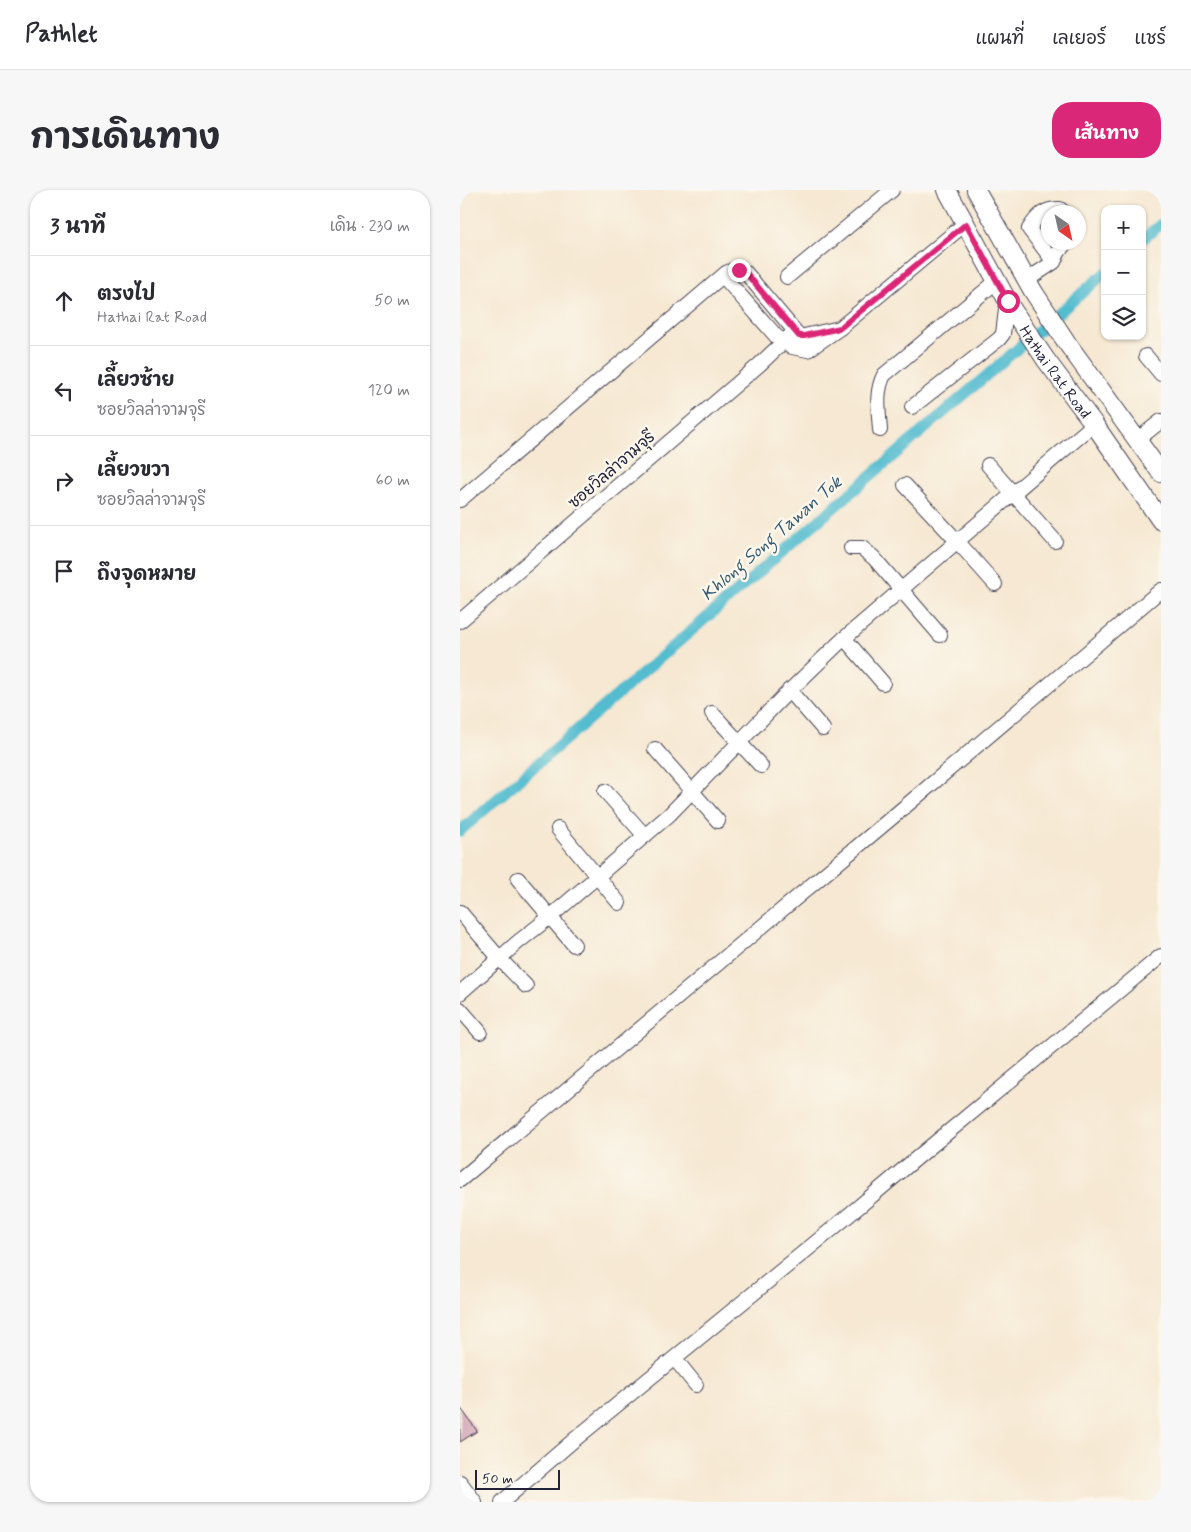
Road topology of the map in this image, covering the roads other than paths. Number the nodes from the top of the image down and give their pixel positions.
1 (892, 190) edge
2 (947, 190) edge
3 (976, 190) edge
4 (1041, 215) edge
5 (966, 224) junction
6 (1041, 244) edge
7 (1045, 250) edge
8 (1060, 250) edge
9 (1054, 262) junction
10 (723, 276) junction
11 (787, 277) dead end
12 (997, 282) junction
13 (1030, 285) junction
14 (1010, 305) junction
15 (840, 328) junction
16 (795, 332) junction
17 (784, 342) junction
18 (1146, 356) dead end
19 (1161, 374) edge
20 (912, 407) dead end
21 (1161, 421) edge
22 (1094, 424) junction
23 (880, 430) dead end
24 (1138, 440) junction
25 (988, 465) dead end
26 (1161, 473) edge
27 (905, 485) dead end
28 (1013, 494) junction
29 (460, 500) edge
30 (1161, 521) edge
31 (958, 541) junction
32 (1055, 541) dead end
33 (851, 548) dead end
34 (995, 584) dead end
35 (900, 590) junction
36 (1161, 590) edge
37 (460, 621) edge
38 (940, 635) dead end
39 (844, 638) junction
40 (883, 683) dead end
41 (789, 690) junction
42 (712, 713) dead end
43 (823, 729) dead end
44 (739, 742) junction
45 (655, 749) dead end
46 (761, 766) dead end
47 (605, 791) dead end
48 (692, 792) junction
49 (718, 821) dead end
50 (558, 829) dead end
51 (645, 836) junction
52 (597, 877) junction
53 (518, 879) dead end
54 (619, 903) dead end
55 (460, 912) edge
56 (550, 917) junction
57 (574, 945) dead end
58 (1161, 956) edge
59 (500, 959) junction
60 (526, 986) dead end
61 (460, 994) edge
62 (460, 1009) edge
63 (480, 1032) dead end
64 (460, 1180) edge
65 (675, 1359) junction
66 (696, 1385) dead end
67 (460, 1482) edge
68 (475, 1502) edge
69 (502, 1502) edge

1 - 11 street
2 - 5 main road, Hathai Rat Road
3 - 13 main road, Hathai Rat Road
4 - 6 street
5 - 12 main road, Hathai Rat Road
5 - 15 street
7 - 9 street
8 - 9 street
9 - 13 street
10 - 16 street
10 - 17 street
10 - 29 street
12 - 14 main road, Hathai Rat Road
12 - 23 street
13 - 24 main road, Hathai Rat Road
14 - 20 street
14 - 22 main road, Hathai Rat Road
15 - 16 street
15 - 17 street
16 - 17 street, ซอยวิลล่าจามจุรี
17 - 37 street, ซอยวิลล่าจามจุรี
18 - 19 street
21 - 24 street
22 - 28 street
22 - 30 main road, Hathai Rat Road
24 - 26 main road, Hathai Rat Road
25 - 28 street
27 - 31 street
28 - 31 street
28 - 32 street
31 - 34 street
31 - 35 street
33 - 35 street
35 - 38 street
35 - 39 street
36 - 64 street
39 - 40 street
39 - 41 street
41 - 43 street
41 - 44 street
42 - 44 street
44 - 46 street
44 - 48 street
45 - 48 street
47 - 51 street
48 - 49 street
48 - 51 street
50 - 52 street
51 - 52 street
52 - 54 street
52 - 56 street
53 - 56 street
55 - 59 street
56 - 57 street
56 - 59 street
58 - 65 street
59 - 60 street
59 - 61 street
62 - 63 street
65 - 66 street
65 - 69 street
67 - 68 street

